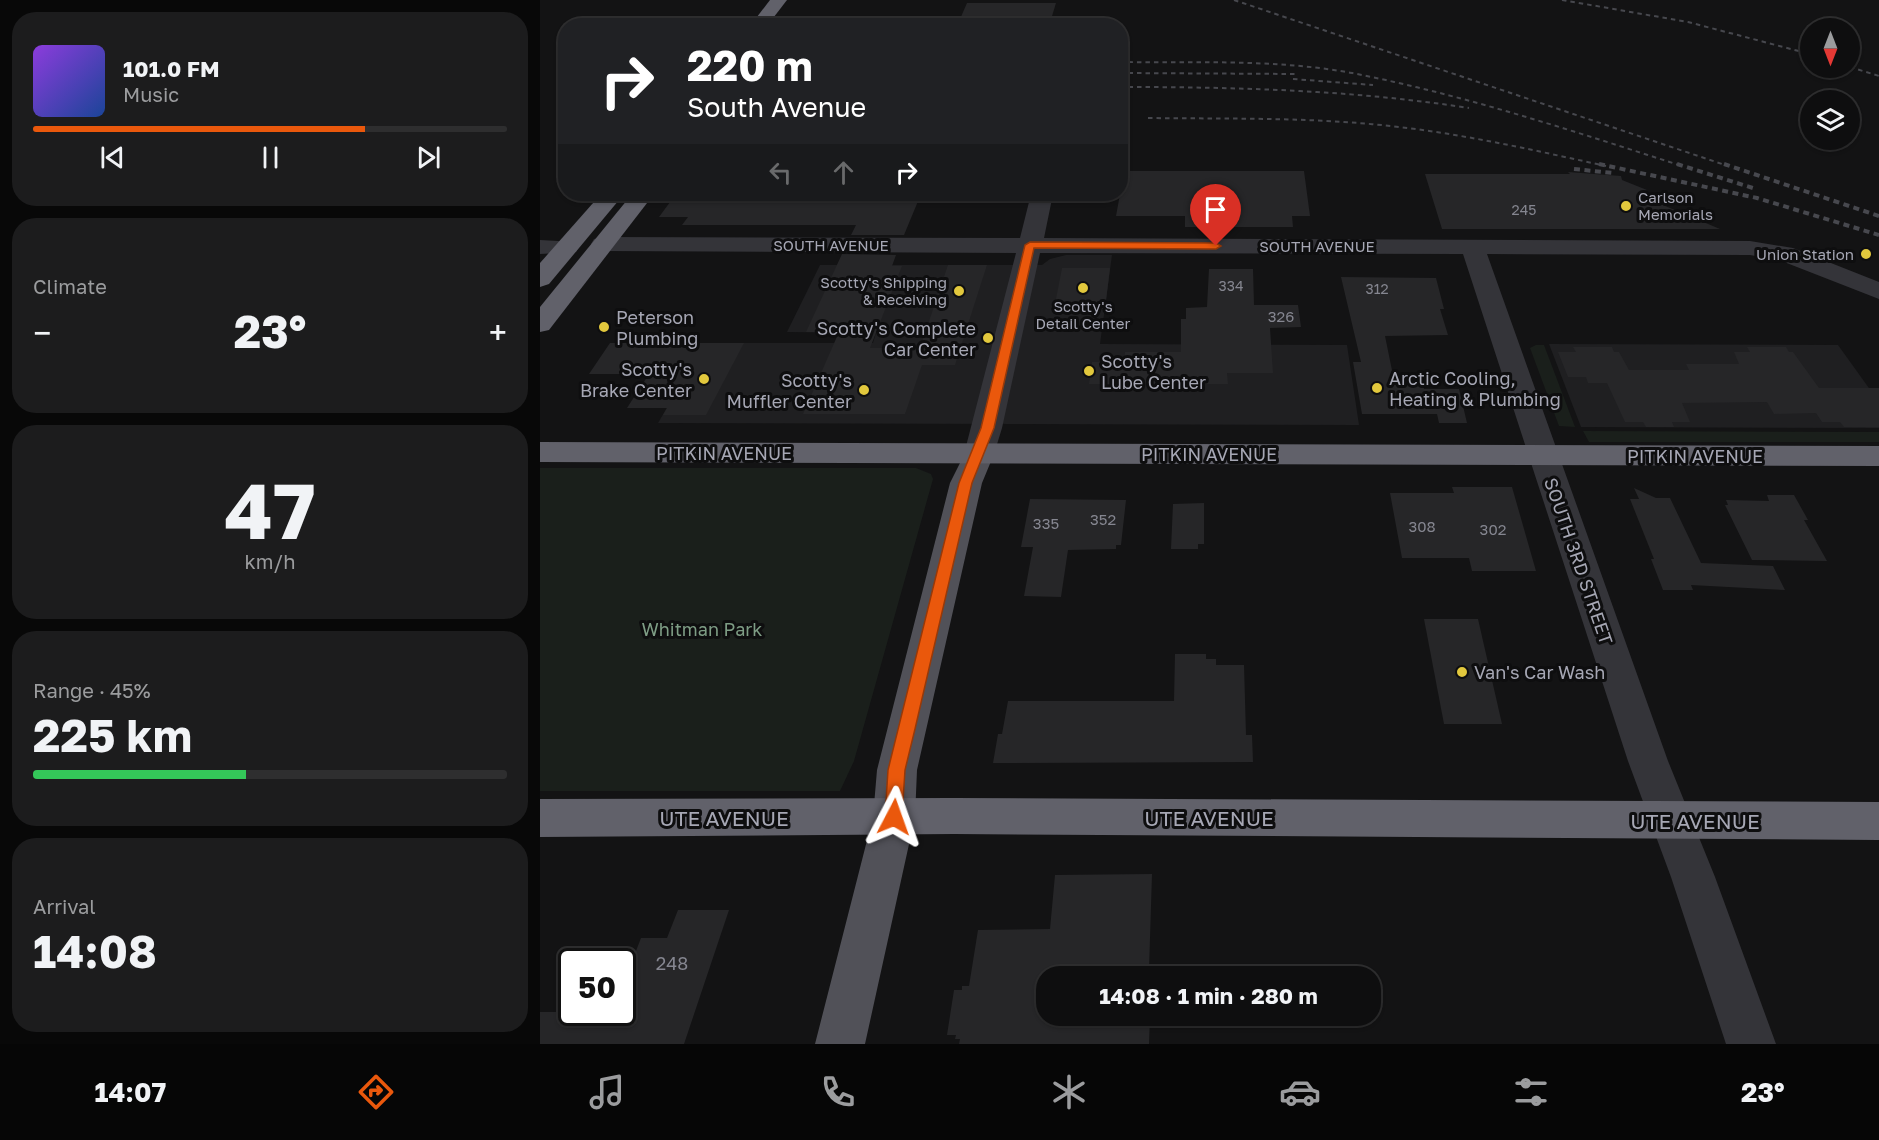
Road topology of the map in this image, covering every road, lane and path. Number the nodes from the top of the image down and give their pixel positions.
1 (786, 3) edge
2 (768, 18) edge
3 (781, 18) edge
4 (607, 201) edge
5 (637, 201) edge
6 (1040, 201) edge
7 (603, 244) junction
8 (1030, 245) junction
9 (1472, 246) junction
10 (540, 247) edge
11 (567, 247) junction
12 (540, 279) edge
13 (1879, 291) edge
14 (540, 304) edge
15 (540, 324) edge
16 (540, 452) edge
17 (979, 453) junction
18 (1544, 455) junction
19 (1879, 456) edge
20 (894, 817) junction
21 (540, 818) edge
22 (1671, 821) junction
23 (1879, 821) edge
24 (840, 1044) edge
25 (1751, 1044) edge

1 - 2 highway
1 - 3 highway
4 - 11 highway
5 - 7 highway
6 - 8 street
7 - 8 street, SOUTH AVENUE
7 - 15 highway
8 - 9 street, SOUTH AVENUE
8 - 17 street
9 - 13 street, SOUTH AVENUE
9 - 18 street, SOUTH 3RD STREET
10 - 11 street
11 - 12 highway
11 - 14 highway
16 - 17 highway, PITKIN AVENUE
17 - 18 highway, PITKIN AVENUE
17 - 20 main road
18 - 19 highway, PITKIN AVENUE
18 - 22 street, SOUTH 3RD STREET
20 - 21 highway, UTE AVENUE
20 - 22 highway, UTE AVENUE
20 - 24 main road
22 - 23 highway, UTE AVENUE
22 - 25 street, SOUTH 3RD STREET

